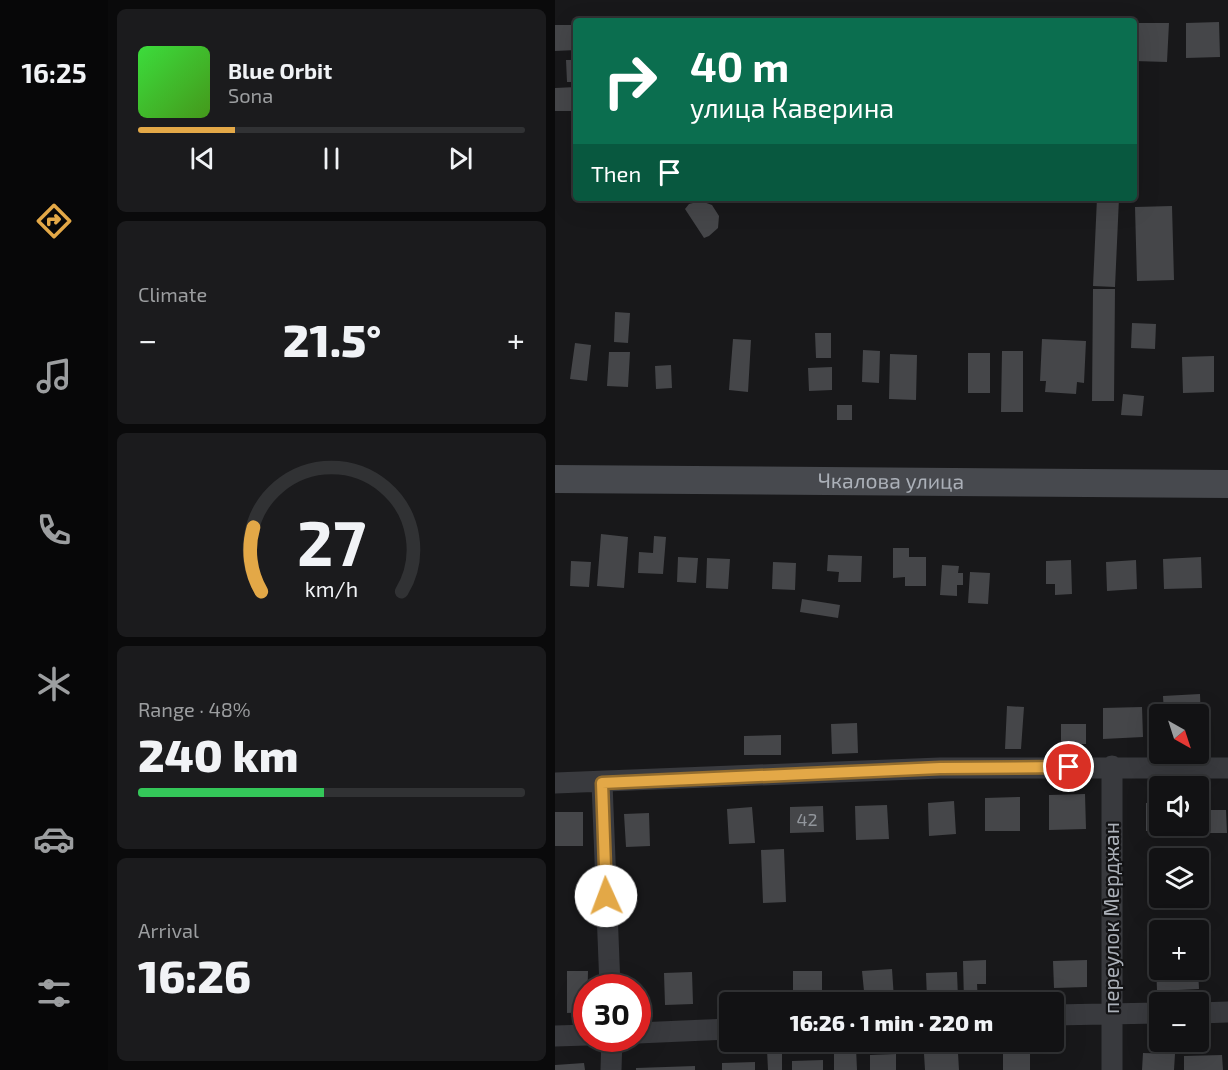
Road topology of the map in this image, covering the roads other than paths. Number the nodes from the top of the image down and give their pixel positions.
1 (555, 479) edge
2 (1228, 484) edge
3 (1111, 766) junction
4 (1228, 768) edge
5 (555, 783) edge
6 (602, 783) junction
7 (609, 974) edge
8 (1149, 1012) edge
9 (1209, 1012) edge
10 (1228, 1012) edge
11 (1111, 1013) junction
12 (1064, 1015) edge
13 (719, 1029) edge
14 (651, 1032) edge
15 (573, 1035) edge
16 (555, 1036) edge
17 (612, 1052) edge
18 (611, 1070) edge
19 (1112, 1070) edge

1 - 2 main road, Чкалова улица
3 - 4 street
3 - 6 street
3 - 11 street, переулок Мерджан
5 - 6 street
6 - 7 street
8 - 11 street
9 - 10 street
11 - 12 street
11 - 19 street, переулок Мерджан
13 - 14 street
15 - 16 street
17 - 18 street

